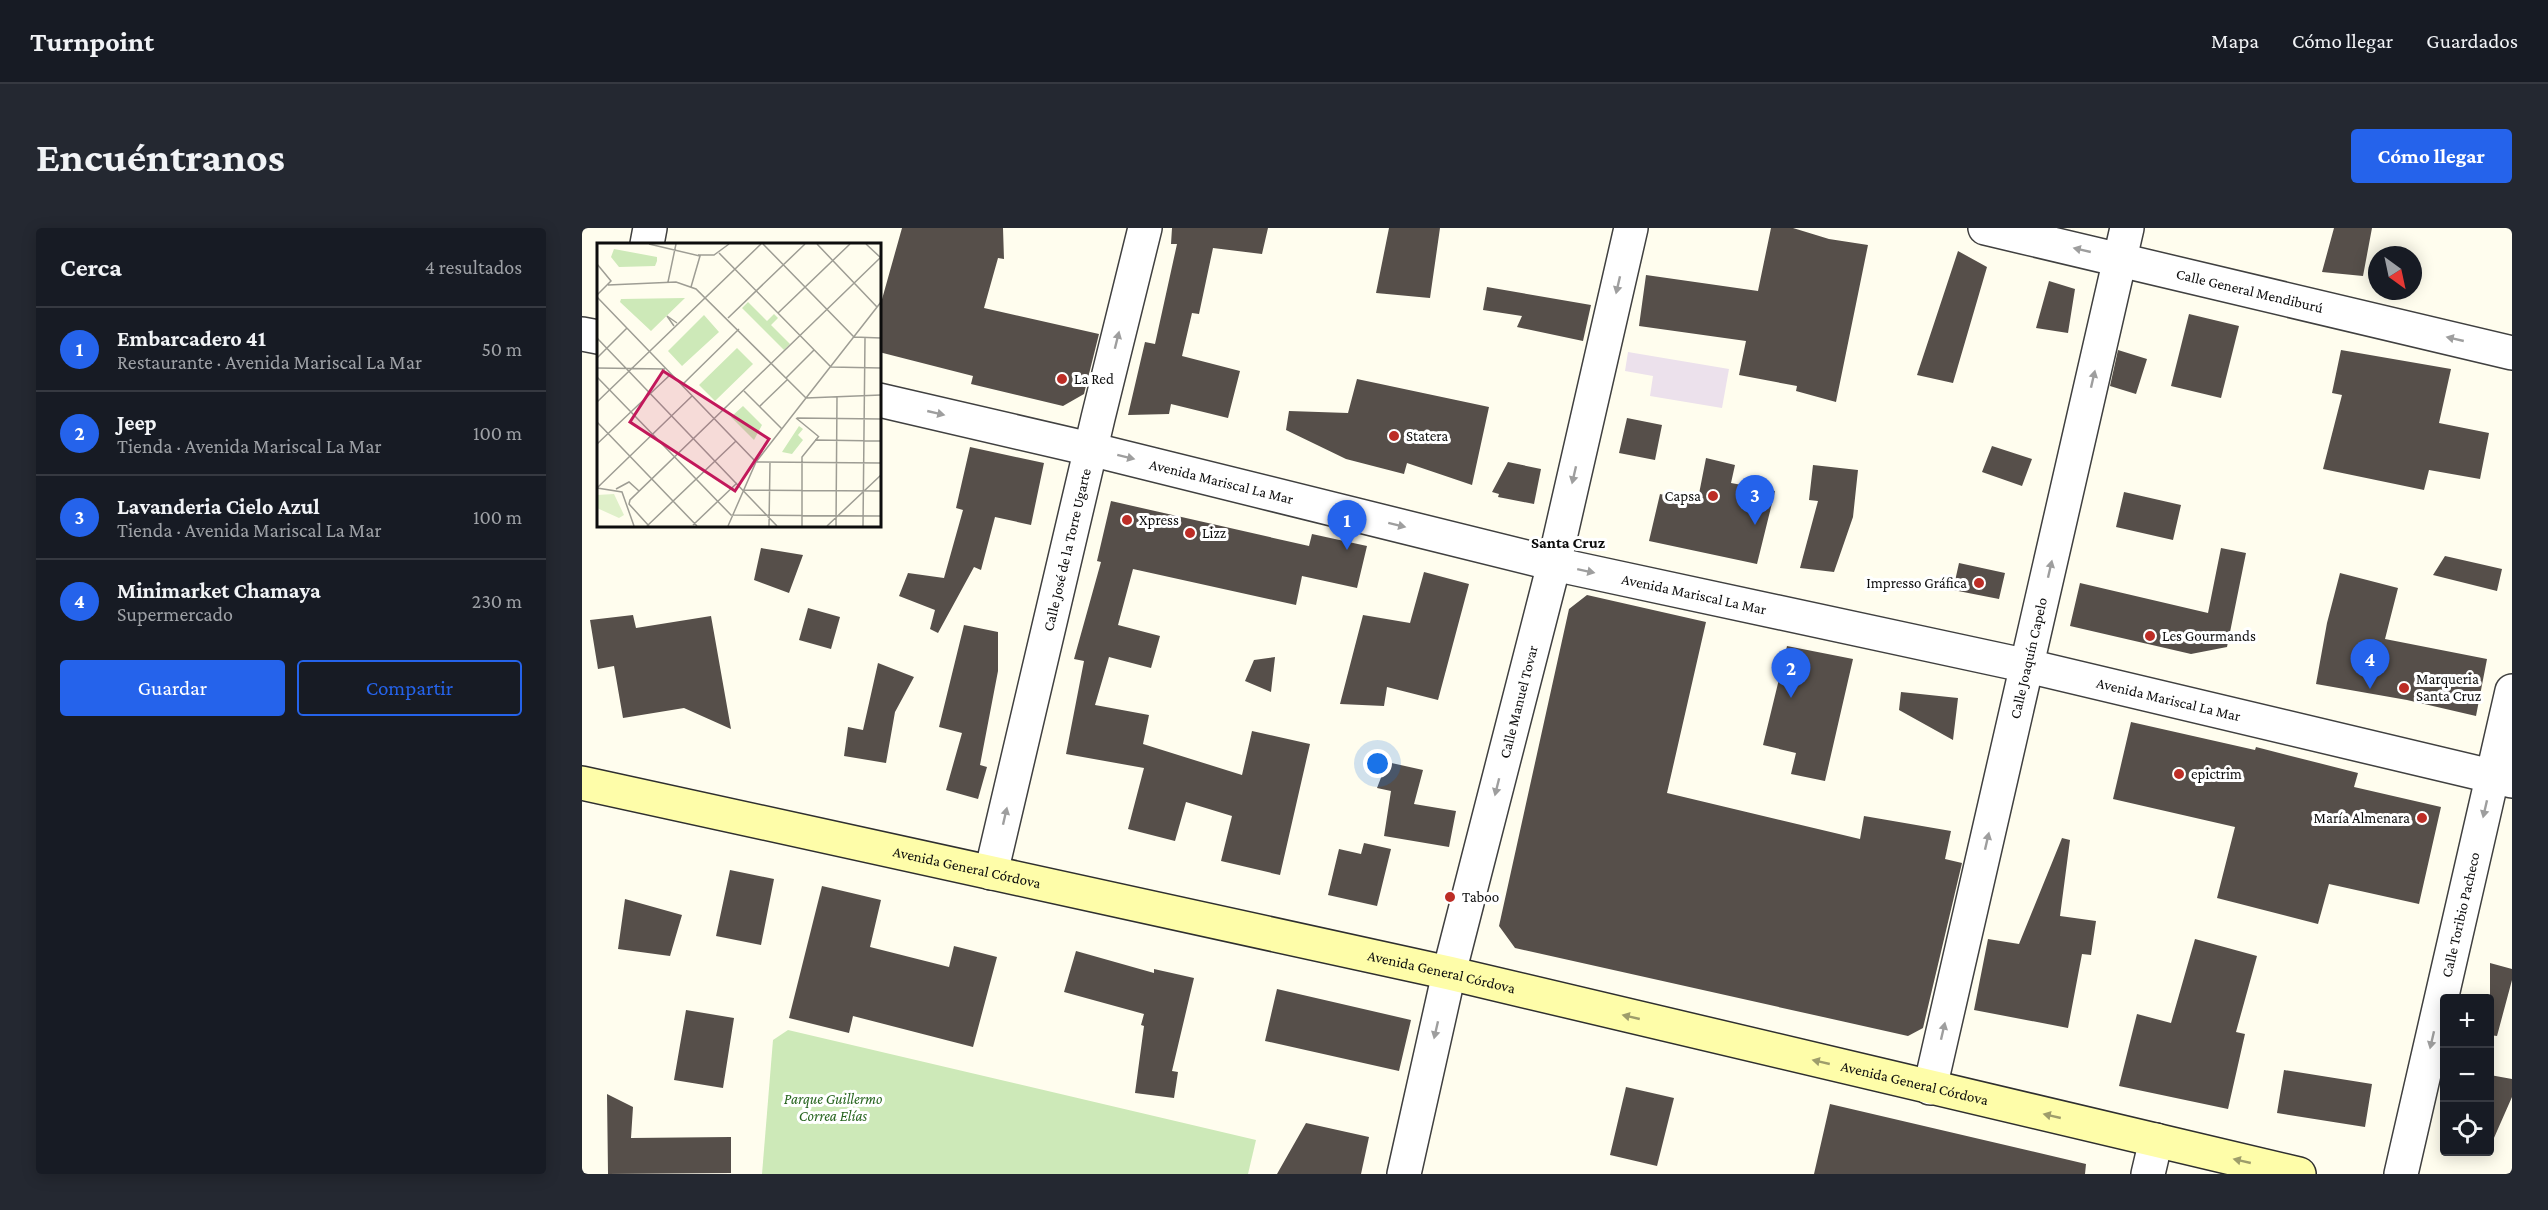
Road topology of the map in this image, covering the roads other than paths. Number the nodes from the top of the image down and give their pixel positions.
1 (650, 228) edge
2 (1145, 228) edge
3 (1631, 228) edge
4 (1985, 228) edge
5 (2127, 228) edge
6 (646, 243) edge
7 (2121, 260) junction
8 (582, 334) edge
9 (597, 337) edge
10 (2512, 353) edge
11 (880, 400) edge
12 (1090, 449) junction
13 (1554, 564) junction
14 (2028, 666) junction
15 (2512, 691) edge
16 (2502, 779) edge
17 (582, 783) edge
18 (992, 873) junction
19 (1449, 973) junction
20 (1930, 1088) junction
21 (2156, 1140) junction
22 (1404, 1174) edge
23 (2148, 1174) edge
24 (2299, 1174) edge
25 (2401, 1174) edge

1 - 6 street
12 -> 2 street, Calle José de la Torre Ugarte
3 -> 13 street, Calle Manuel Tovar
7 -> 4 street, Calle General Mendiburú
5 - 7 street, Calle Joaquín Capelo
10 -> 7 street, Calle General Mendiburú
14 -> 7 street, Calle Joaquín Capelo
8 - 9 street
11 -> 12 street, Avenida Mariscal La Mar
12 -> 13 street, Avenida Mariscal La Mar
18 -> 12 street, Calle José de la Torre Ugarte
13 -> 14 street, Avenida Mariscal La Mar
13 -> 19 street, Calle Manuel Tovar
14 - 16 street, Avenida Mariscal La Mar
20 -> 14 street, Calle Joaquín Capelo
15 - 16 street, Calle Toribio Pacheco
16 -> 25 street, Calle Toribio Pacheco
17 - 18 street, Avenida General Córdova
18 - 19 street, Avenida General Córdova
20 -> 19 street, Avenida General Córdova
19 -> 22 street, Calle Manuel Tovar
21 -> 20 street, Avenida General Córdova
21 - 23 street
24 -> 21 street, Avenida General Córdova

